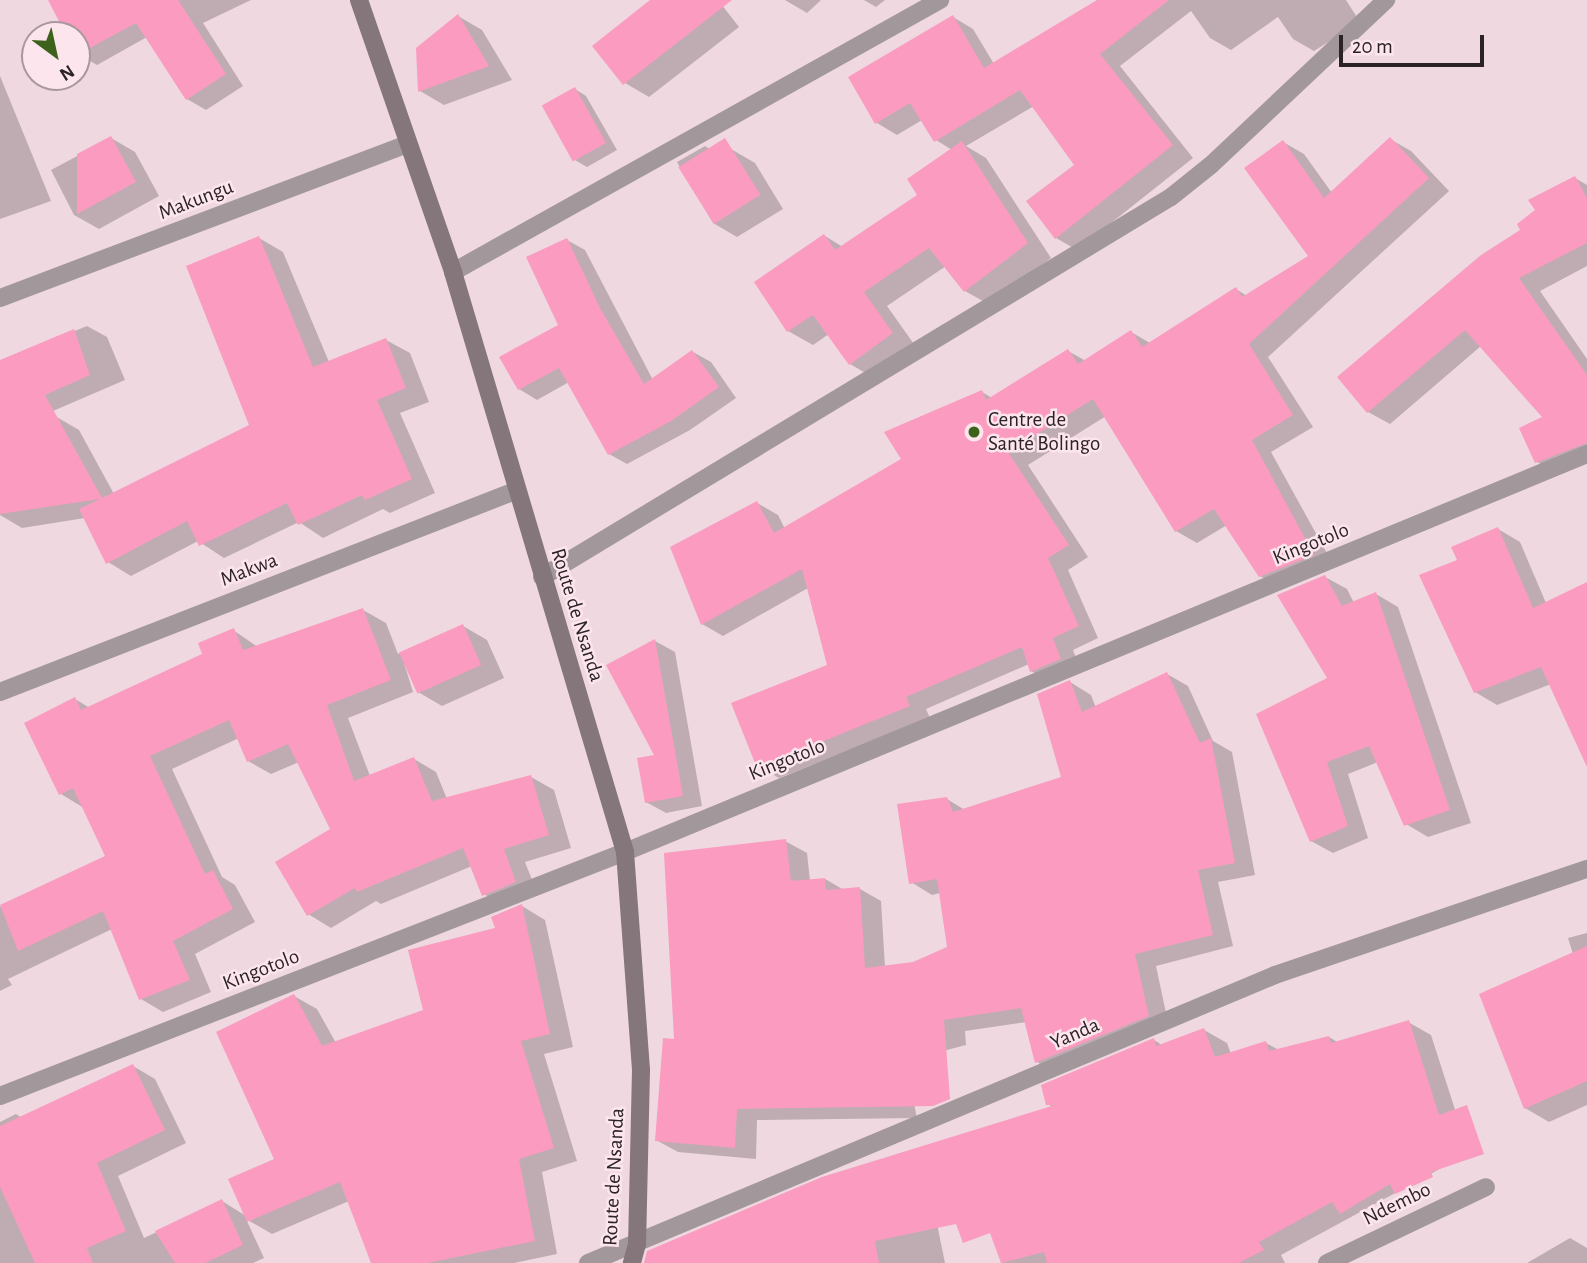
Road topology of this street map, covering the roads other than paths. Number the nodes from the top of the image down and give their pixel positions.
1 (359, 0) edge
2 (940, 0) edge
3 (1386, 0) edge
4 (408, 144) junction
5 (453, 272) junction
6 (0, 298) edge
7 (1587, 454) edge
8 (515, 491) junction
9 (542, 577) junction
10 (0, 692) edge
11 (625, 852) junction
12 (1587, 869) edge
13 (0, 1096) edge
14 (1486, 1187) dead end
15 (636, 1244) junction
16 (589, 1263) edge
17 (632, 1263) edge
18 (1327, 1263) edge

1 - 4 street, Route de Nsanda
2 - 5 street
3 - 9 street
4 - 5 street, Route de Nsanda
4 - 6 street, Makungu
5 - 8 street, Route de Nsanda
7 - 11 street, Kingotolo
8 - 9 street, Route de Nsanda
8 - 10 street, Makwa
9 - 11 street, Route de Nsanda
11 - 13 street, Kingotolo
11 - 15 street, Route de Nsanda
12 - 15 street, Yanda
14 - 18 street, Ndembo
15 - 16 street, Yanda
15 - 17 street, Route de Nsanda

